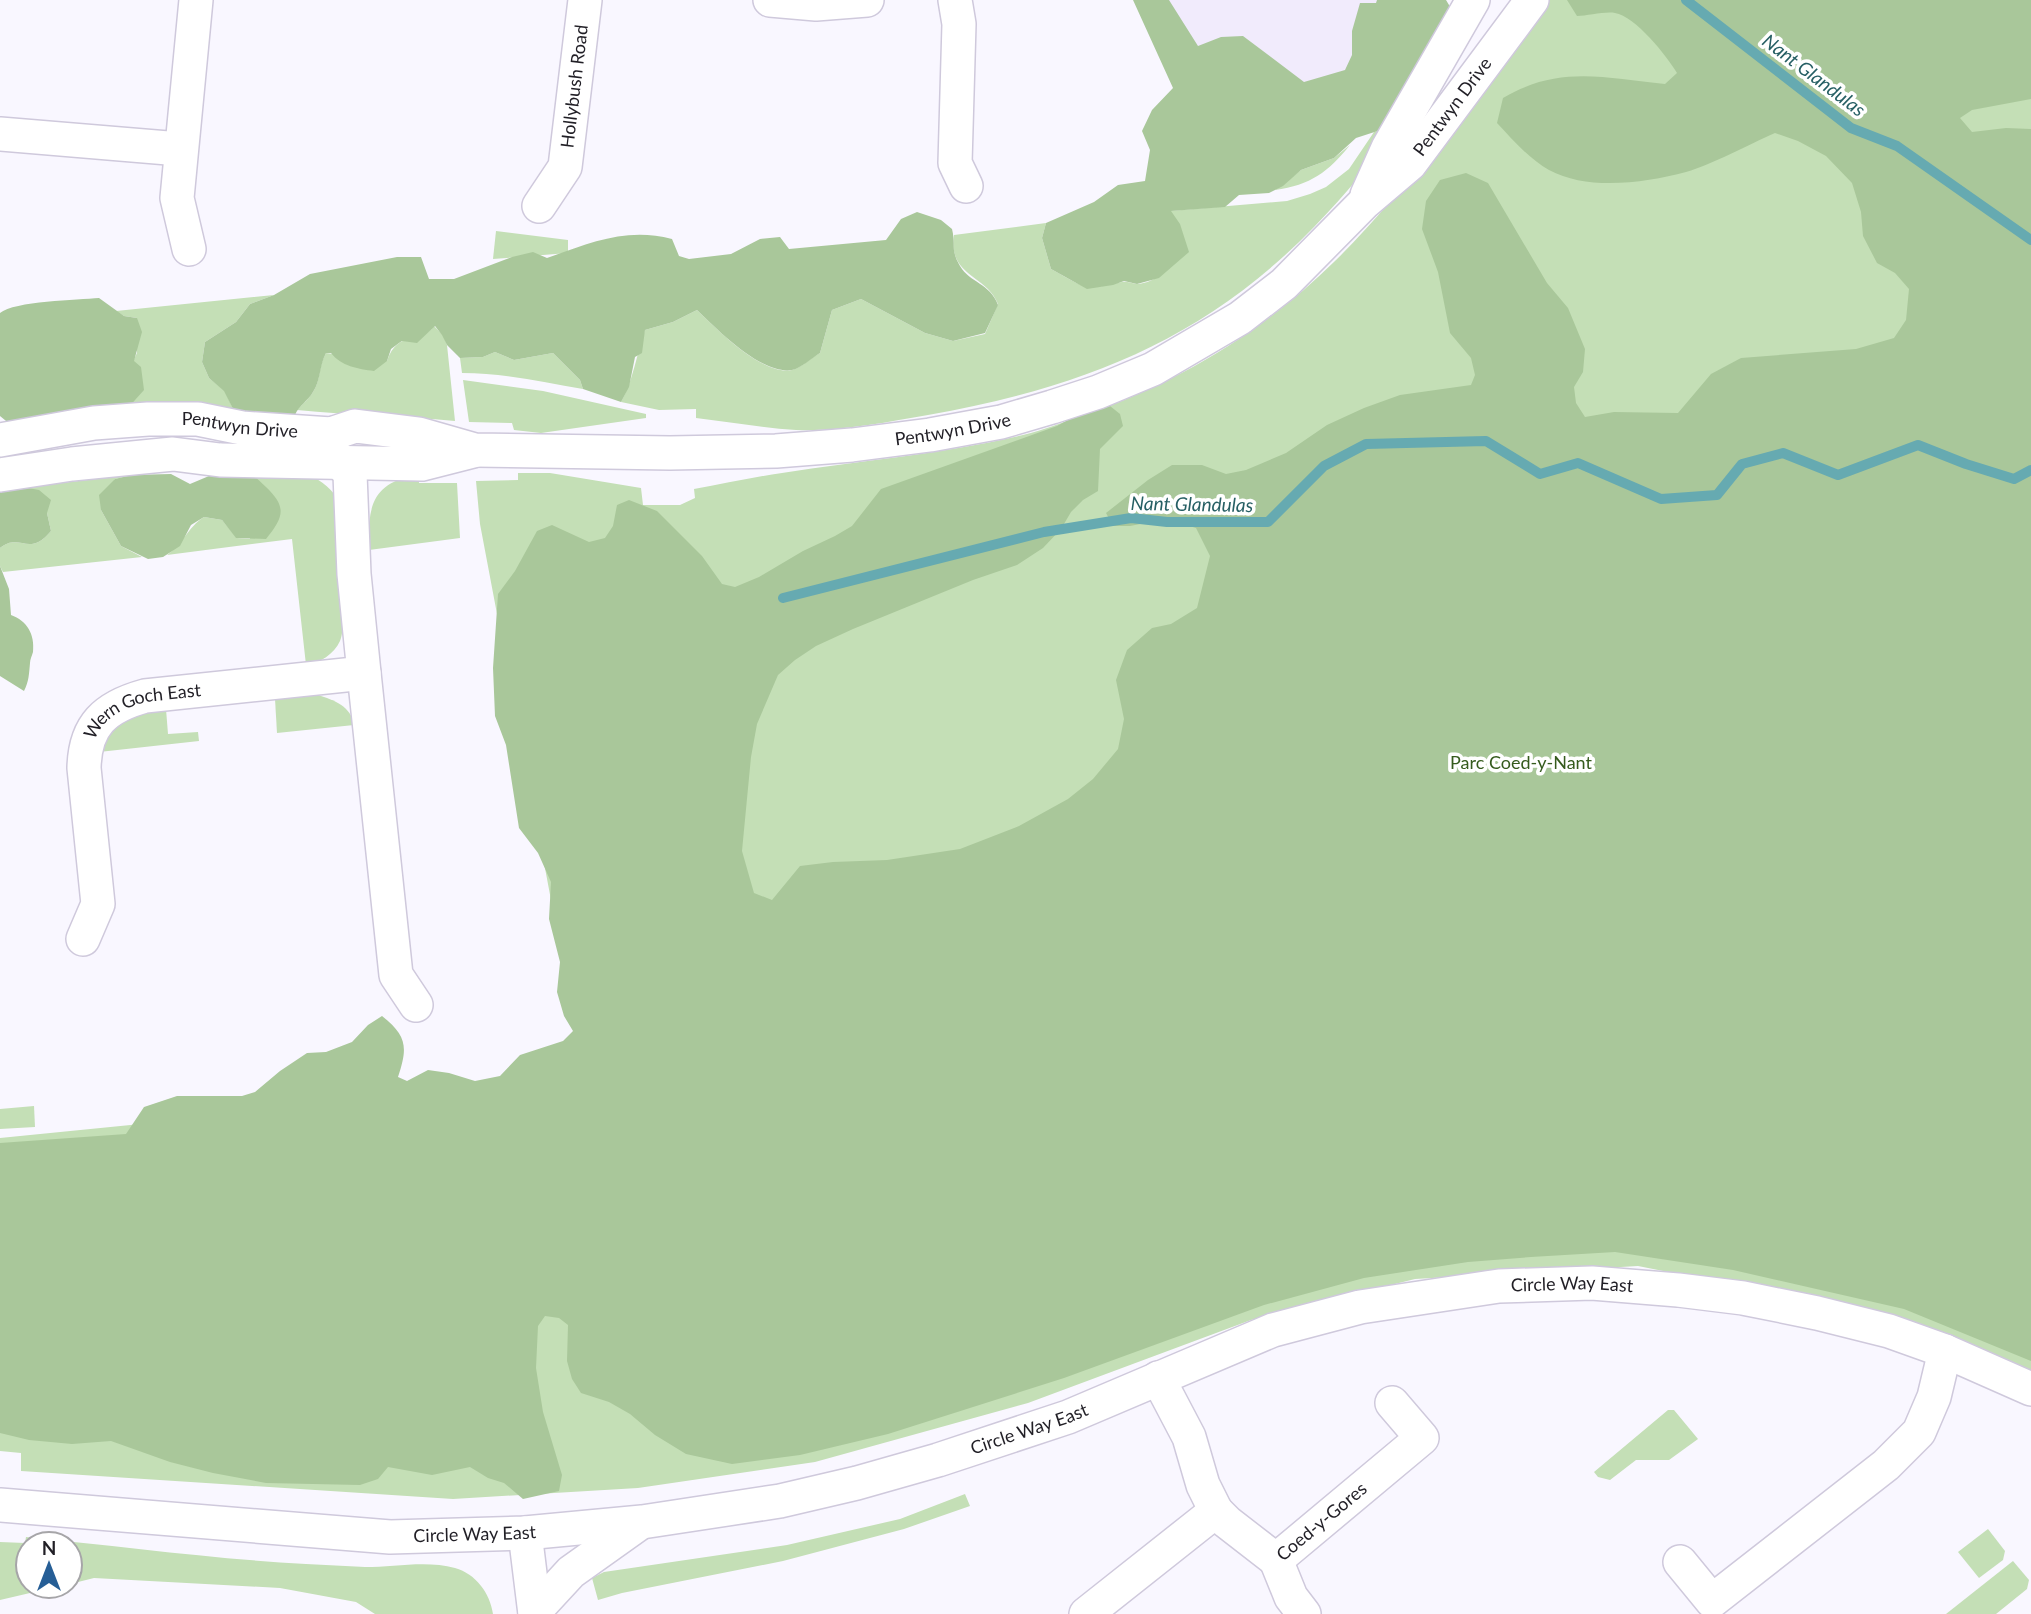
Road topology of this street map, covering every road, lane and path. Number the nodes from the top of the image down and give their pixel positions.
1 (196, 0) edge
2 (585, 0) edge
3 (770, 0) edge
4 (867, 0) edge
5 (955, 0) edge
6 (1473, 0) edge
7 (1532, 0) edge
8 (0, 134) edge
9 (180, 149) junction
10 (966, 187) dead end
11 (1364, 204) junction
12 (539, 206) dead end
13 (189, 249) dead end
14 (0, 440) edge
15 (336, 448) junction
16 (0, 475) edge
17 (364, 673) junction
18 (83, 939) dead end
19 (416, 1005) dead end
20 (1945, 1351) junction
21 (1158, 1378) junction
22 (2031, 1389) edge
23 (1392, 1403) dead end
24 (0, 1505) edge
25 (1216, 1511) junction
26 (642, 1522) junction
27 (525, 1533) junction
28 (1276, 1560) junction
29 (1680, 1562) dead end
30 (535, 1612) edge
31 (1086, 1614) edge
32 (1304, 1614) edge

1 - 9 street
2 - 12 street, Hollybush Road
3 - 4 street
5 - 10 street
6 - 11 street, Pentwyn Drive
7 - 11 street, Pentwyn Drive
8 - 9 street
9 - 13 street
11 - 15 street, Pentwyn Drive
14 - 15 street, Pentwyn Drive
15 - 16 street, Pentwyn Drive
15 - 17 street
17 - 18 street, Wern Goch East
17 - 19 street
20 - 21 street, Circle Way East
20 - 22 street, Circle Way East
20 - 29 street
21 - 25 street
21 - 26 street, Circle Way East
23 - 28 street, Coed-y-Gores
24 - 27 street, Circle Way East
25 - 28 street, Coed-y-Gores
25 - 31 street
26 - 27 street, Circle Way East
26 - 30 street
27 - 30 street
28 - 32 street

